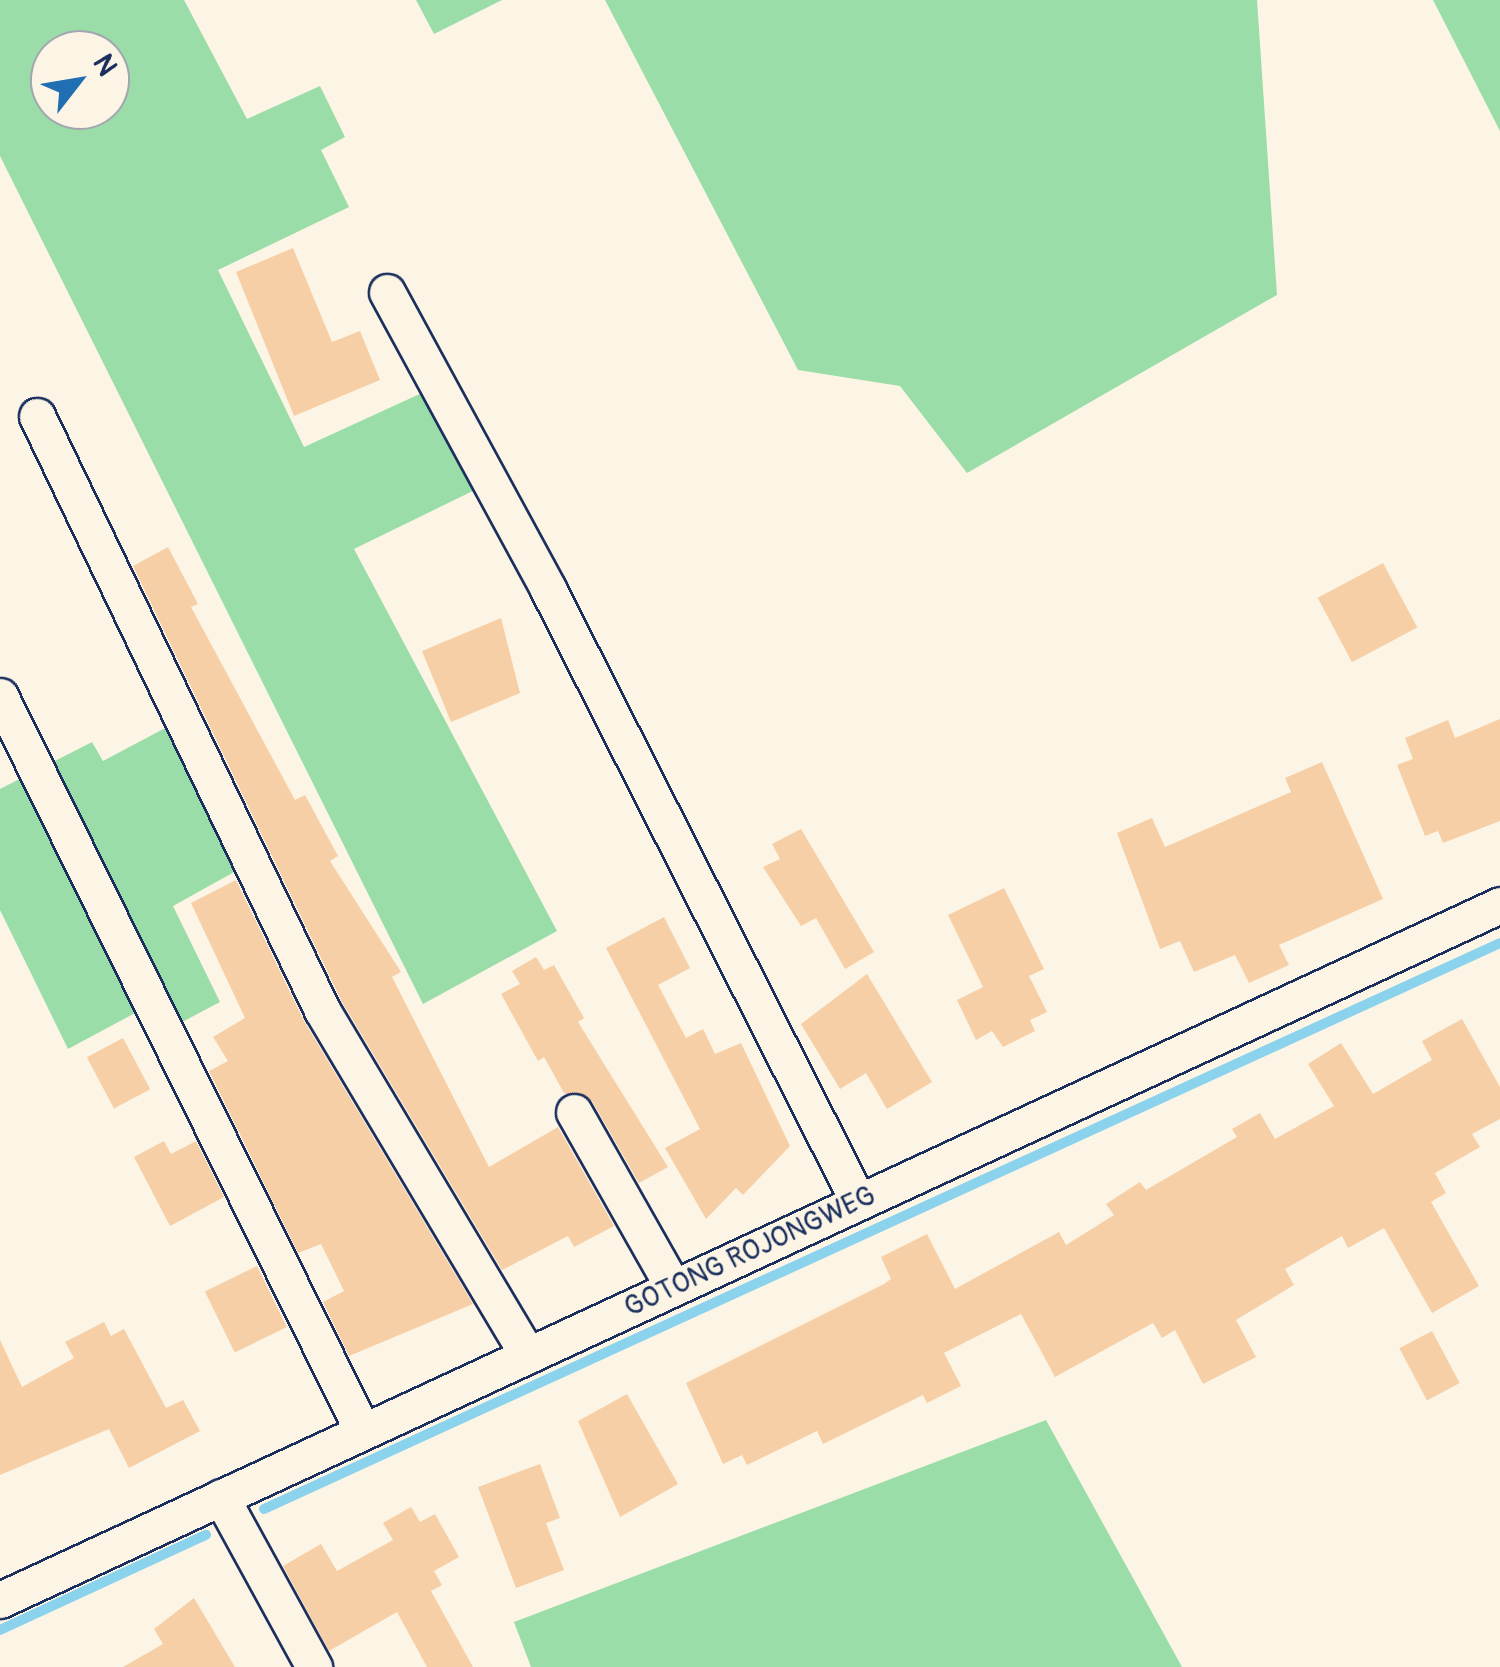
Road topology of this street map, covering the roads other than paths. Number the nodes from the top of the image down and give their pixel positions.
1 (387, 292) dead end
2 (37, 416) dead end
3 (0, 696) edge
4 (1500, 905) edge
5 (574, 1112) dead end
6 (858, 1202) junction
7 (673, 1288) junction
8 (528, 1354) junction
9 (362, 1430) junction
10 (221, 1497) junction
11 (0, 1600) edge
12 (314, 1667) edge

1 - 6 street
2 - 8 street
3 - 9 street
4 - 6 street, GOTONG ROJONGWEG
5 - 7 street
6 - 7 street, GOTONG ROJONGWEG
7 - 8 street, GOTONG ROJONGWEG
8 - 9 street, GOTONG ROJONGWEG
9 - 10 street, GOTONG ROJONGWEG
10 - 11 street, GOTONG ROJONGWEG
10 - 12 street

